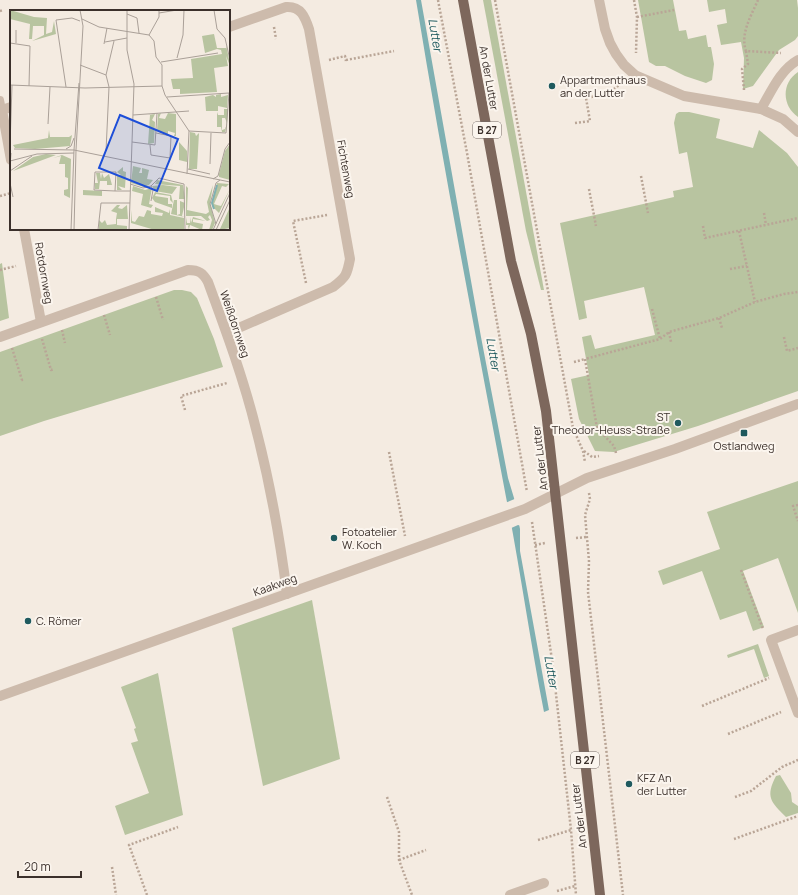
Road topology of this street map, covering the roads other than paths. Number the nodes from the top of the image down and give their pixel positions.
1 (463, 0) edge
2 (599, 0) edge
3 (230, 27) edge
4 (794, 62) edge
5 (0, 100) edge
6 (6, 109) edge
7 (761, 109) junction
8 (798, 132) edge
9 (10, 150) edge
10 (24, 230) edge
11 (41, 322) junction
12 (227, 333) junction
13 (4, 336) edge
14 (798, 404) edge
15 (556, 493) junction
16 (287, 594) junction
17 (798, 630) edge
18 (0, 696) edge
19 (797, 710) edge
20 (544, 883) dead end
21 (510, 895) edge
22 (600, 895) edge

1 - 15 main road, An der Lutter / B 27
2 - 7 street
3 - 12 street, Fichtenweg
4 - 7 street
5 - 6 lane
6 - 9 street
7 - 8 street
10 - 11 street, Rotdornweg
11 - 12 street, Weißdornweg
11 - 13 street, Weißdornweg
12 - 16 street, Weißdornweg
14 - 15 street, Kaakweg
15 - 16 street, Kaakweg
15 - 22 main road, An der Lutter / B 27
16 - 18 street, Kaakweg
17 - 19 street
20 - 21 street

